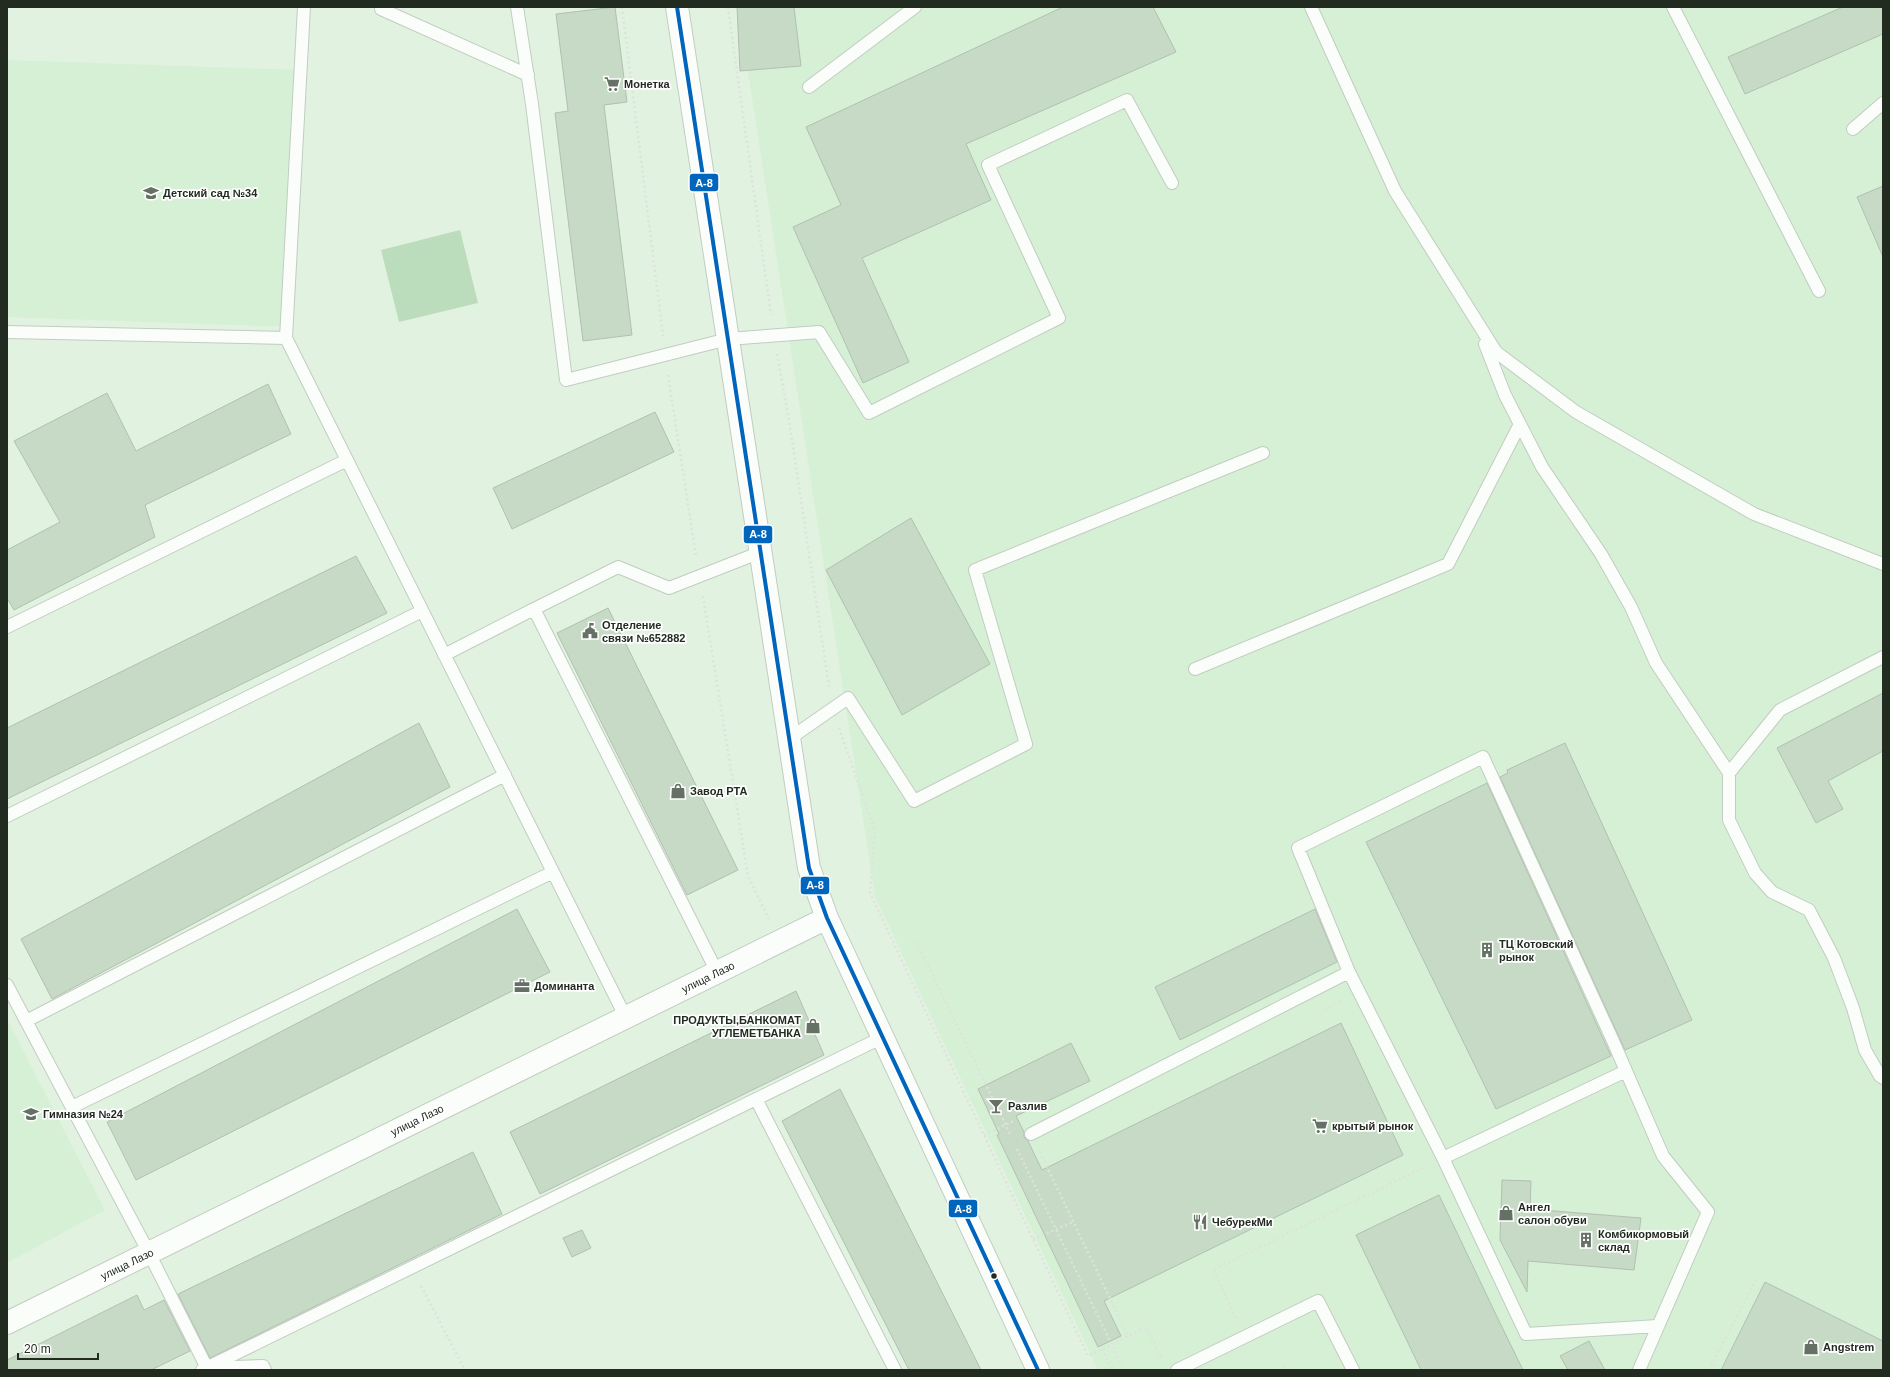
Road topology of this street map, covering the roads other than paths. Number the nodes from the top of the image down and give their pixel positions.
1 (304, 7) edge
2 (381, 7) edge
3 (517, 7) edge
4 (677, 7) edge
5 (915, 7) edge
6 (1311, 7) edge
7 (1673, 7) edge
8 (528, 75) junction
9 (809, 87) dead end
10 (1883, 103) edge
11 (1853, 129) dead end
12 (1172, 183) dead end
13 (1819, 291) dead end
14 (1476, 319) junction
15 (7, 332) edge
16 (286, 338) junction
17 (728, 339) junction
18 (1520, 424) junction
19 (1263, 453) dead end
20 (347, 460) junction
21 (761, 552) junction
22 (1883, 564) edge
23 (534, 609) junction
24 (422, 611) junction
25 (7, 627) edge
26 (444, 655) junction
27 (1883, 658) edge
28 (1195, 669) dead end
29 (789, 739) junction
30 (1729, 774) junction
31 (505, 776) junction
32 (7, 816) edge
33 (553, 872) junction
34 (827, 918) junction
35 (717, 972) junction
36 (1349, 972) junction
37 (7, 985) edge
38 (626, 1018) junction
39 (26, 1021) junction
40 (883, 1037) junction
41 (1626, 1071) junction
42 (1883, 1078) edge
43 (756, 1099) junction
44 (72, 1107) junction
45 (1031, 1134) road end
46 (1443, 1158) junction
47 (149, 1253) junction
48 (7, 1323) edge
49 (1658, 1326) junction
50 (204, 1369) edge
51 (265, 1370) edge
52 (895, 1370) edge
53 (1038, 1370) edge
54 (1177, 1370) edge
55 (1353, 1370) edge
56 (1639, 1370) edge

1 - 16 lane
2 - 8 lane
3 - 8 lane
4 - 17 main road
5 - 9 lane
6 - 14 lane
7 - 13 lane
8 - 17 lane
10 - 11 lane
12 - 17 lane
14 - 18 lane
14 - 22 lane
15 - 16 lane
16 - 20 lane
17 - 21 main road
18 - 28 lane
18 - 30 lane
19 - 29 lane
20 - 24 lane
20 - 25 lane
21 - 23 lane
21 - 29 main road
23 - 26 lane
23 - 35 lane
24 - 26 lane
24 - 32 lane
26 - 31 lane
27 - 30 lane
29 - 34 main road
30 - 42 lane
31 - 33 lane
31 - 39 lane
33 - 38 lane
33 - 44 lane
34 - 35 main road, улица Лазо
34 - 40 main road
35 - 38 main road, улица Лазо
36 - 41 lane
36 - 45 lane
36 - 46 lane
37 - 39 lane
38 - 47 main road, улица Лазо
39 - 44 lane
40 - 43 lane
40 - 53 main road
41 - 46 lane
41 - 49 lane
43 - 50 lane
43 - 52 lane
44 - 47 lane
46 - 49 lane
47 - 48 main road, улица Лазо
47 - 50 lane
49 - 56 lane
50 - 51 lane
54 - 55 lane

